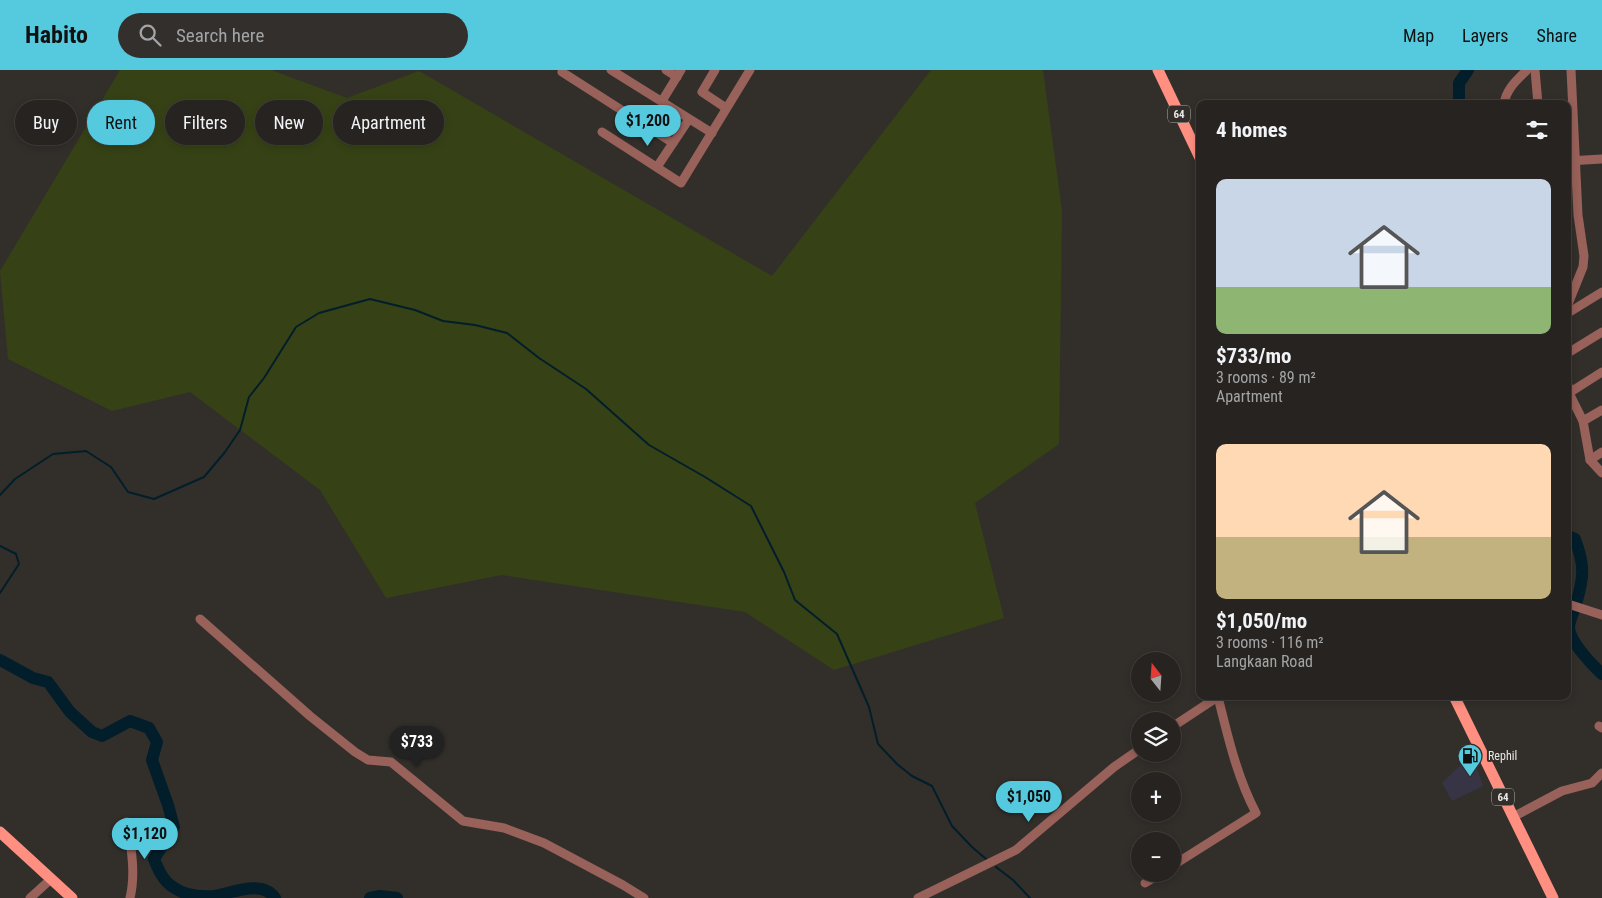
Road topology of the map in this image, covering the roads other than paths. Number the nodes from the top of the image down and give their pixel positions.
1 (563, 70) edge
2 (611, 70) edge
3 (666, 70) edge
4 (715, 70) edge
5 (750, 70) edge
6 (1158, 70) edge
7 (1527, 70) edge
8 (1535, 70) edge
9 (1571, 70) edge
10 (679, 73) edge
11 (1504, 100) edge
12 (1538, 100) edge
13 (662, 102) junction
14 (726, 108) junction
15 (689, 119) junction
16 (602, 132) dead end
17 (712, 133) junction
18 (673, 143) junction
19 (1196, 150) edge
20 (1602, 159) edge
21 (1571, 161) edge
22 (657, 167) junction
23 (1602, 292) edge
24 (1571, 297) edge
25 (1571, 311) edge
26 (1602, 332) edge
27 (1571, 351) edge
28 (1602, 372) edge
29 (1571, 388) edge
30 (1571, 395) edge
31 (1602, 410) edge
32 (1583, 421) junction
33 (1602, 452) edge
34 (1590, 460) junction
35 (1602, 473) edge
36 (1571, 605) edge
37 (1598, 613) edge
38 (200, 619) dead end
39 (1212, 700) edge
40 (1219, 700) edge
41 (1456, 700) edge
42 (1181, 721) edge
43 (1131, 755) edge
44 (1602, 773) edge
45 (1513, 817) junction
46 (127, 822) dead end
47 (0, 832) edge
48 (1181, 860) edge
49 (51, 879) junction
50 (30, 898) edge
51 (72, 898) edge
52 (130, 898) edge
53 (644, 898) edge
54 (918, 898) edge
55 (1553, 898) edge

1 - 18 street
2 - 13 street
3 - 10 street
4 - 14 street
5 - 14 street
6 - 19 main road, 64
7 - 11 street
8 - 12 street
9 - 21 street
10 - 13 street
13 - 15 street
14 - 17 street
15 - 17 street
15 - 18 street
16 - 22 street
17 - 22 street
18 - 22 street
20 - 21 street
21 - 24 street
23 - 25 street
26 - 27 street
28 - 29 street
30 - 32 street
31 - 32 street
32 - 34 street
33 - 34 street
34 - 35 street
36 - 37 street
38 - 53 street
39 - 42 street
40 - 48 street
41 - 45 main road, 64
43 - 54 street
44 - 45 street
45 - 55 main road, 64
46 - 52 street
47 - 49 main road
49 - 50 street
49 - 51 main road

